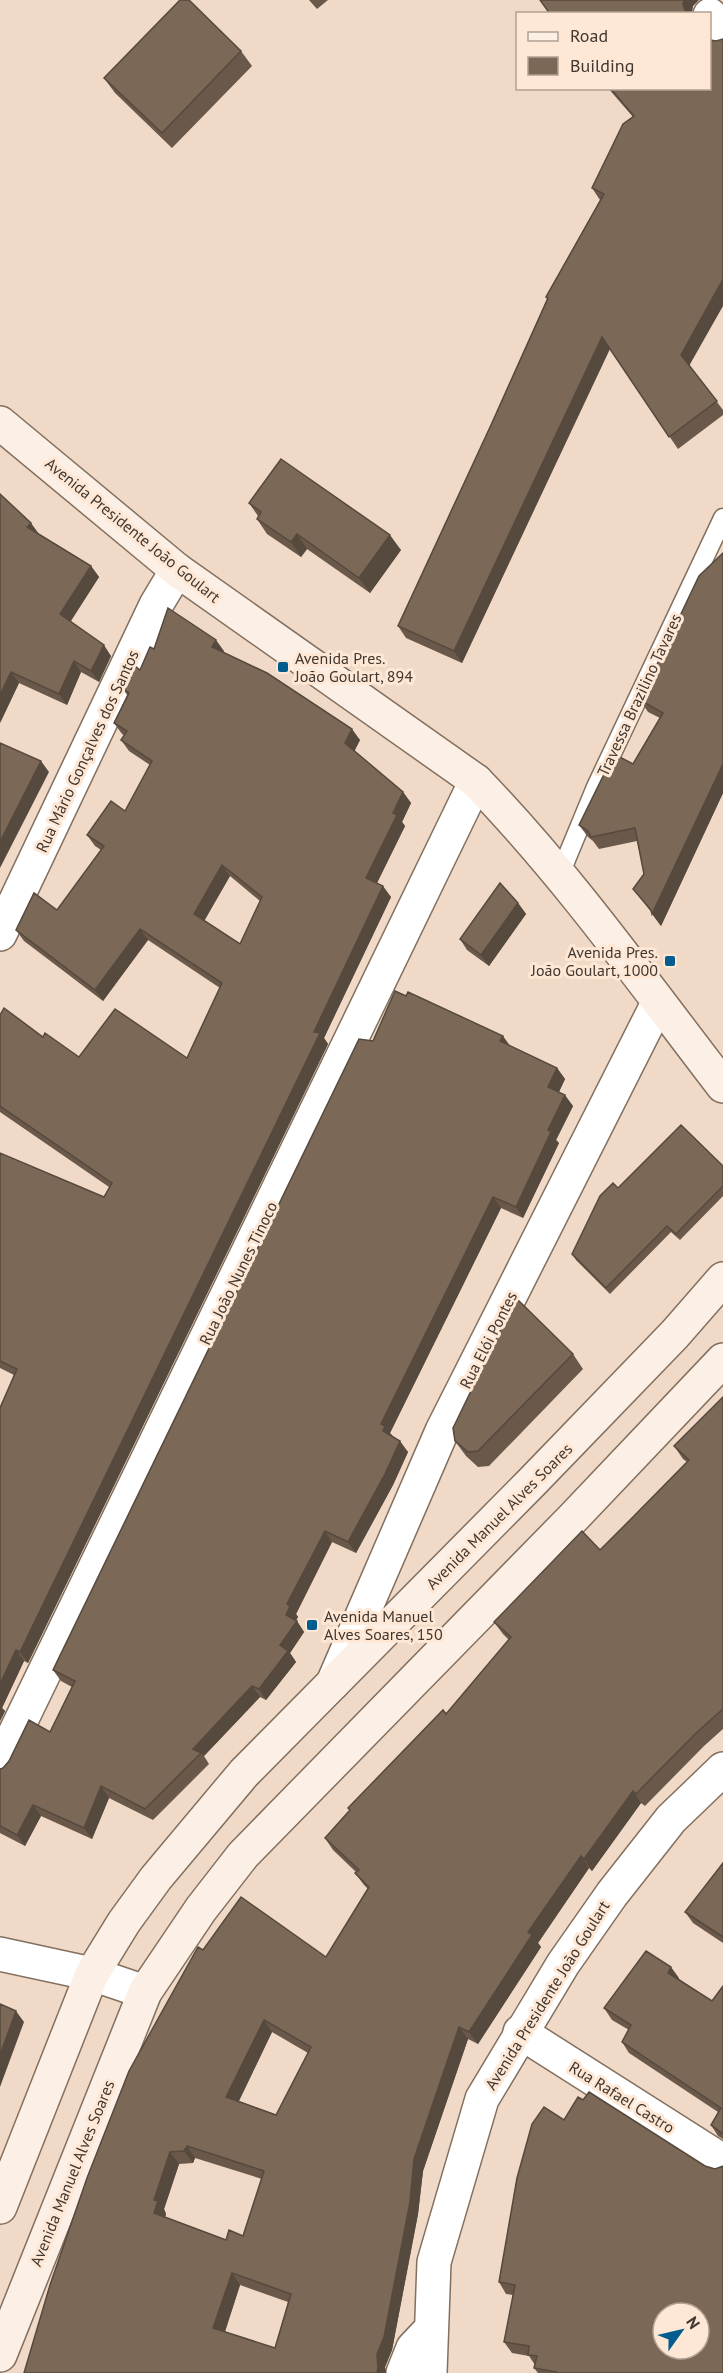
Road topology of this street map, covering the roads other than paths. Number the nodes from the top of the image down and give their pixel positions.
1 (711, 17) edge
2 (723, 34) edge
3 (0, 423) edge
4 (723, 518) edge
5 (177, 570) junction
6 (476, 781) junction
7 (560, 874) junction
8 (0, 934) edge
9 (658, 1003) junction
10 (723, 1086) edge
11 (723, 1279) edge
12 (723, 1360) edge
13 (332, 1685) junction
14 (0, 1764) edge
15 (723, 1770) edge
16 (0, 1954) edge
17 (92, 1974) junction
18 (145, 1992) junction
19 (520, 2032) junction
20 (723, 2161) edge
21 (0, 2207) edge
22 (431, 2330) junction
23 (0, 2355) edge
24 (404, 2373) edge
25 (430, 2373) edge

1 - 2 street
3 - 5 main road, Avenida Presidente João Goulart
4 - 7 lane, Travessa Brazilino Tavares
5 - 6 main road, Avenida Presidente João Goulart
5 - 8 street, Rua Mário Gonçalves dos Santos
6 - 7 main road, Avenida Presidente João Goulart
6 - 14 street, Rua João Nunes Tinoco
7 - 9 main road, Avenida Presidente João Goulart
9 - 10 main road, Avenida Presidente João Goulart
9 - 13 street, Rua Elói Pontes
11 - 13 main road, Avenida Manuel Alves Soares
12 - 18 main road, Avenida Manuel Alves Soares
13 - 17 main road, Avenida Manuel Alves Soares
15 - 19 street, Avenida Presidente João Goulart
16 - 17 street
17 - 18 street
17 - 21 main road, Avenida Manuel Alves Soares
18 - 23 main road, Avenida Manuel Alves Soares
19 - 20 street, Rua Rafael Castro
19 - 22 street, Avenida Presidente João Goulart
22 - 24 street
22 - 25 street, Avenida Presidente João Goulart

